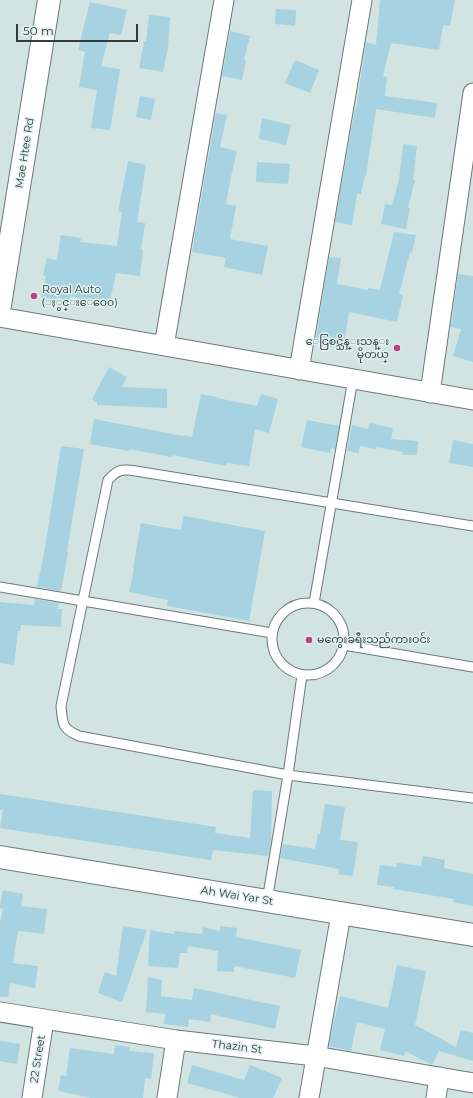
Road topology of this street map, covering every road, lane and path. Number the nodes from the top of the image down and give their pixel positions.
1 (49, 0) edge
2 (224, 0) edge
3 (362, 0) edge
4 (473, 94) edge
5 (0, 305) edge
6 (0, 317) edge
7 (164, 346) junction
8 (299, 370) junction
9 (354, 379) junction
10 (430, 393) junction
11 (473, 400) edge
12 (332, 503) junction
13 (473, 526) edge
14 (0, 587) edge
15 (83, 600) junction
16 (314, 603) junction
17 (272, 633) junction
18 (344, 645) junction
19 (473, 667) edge
20 (302, 675) junction
21 (288, 776) junction
22 (473, 798) edge
23 (0, 857) edge
24 (267, 902) junction
25 (341, 914) junction
26 (473, 936) edge
27 (0, 1012) edge
28 (44, 1020) junction
29 (176, 1040) junction
30 (316, 1056) junction
31 (439, 1077) junction
32 (473, 1083) edge
33 (32, 1098) edge
34 (167, 1098) edge
35 (309, 1098) edge
36 (436, 1098) edge

1 - 5 street, Mae Htee Rd
2 - 7 street
3 - 8 street
4 - 10 street
6 - 7 street
7 - 8 street
8 - 9 street
9 - 10 street
9 - 12 lane
10 - 11 street
12 - 13 lane
12 - 15 lane
12 - 16 lane
14 - 15 lane
15 - 17 lane
15 - 21 lane
16 - 17 lane
16 - 18 lane
17 - 20 lane
18 - 19 lane
18 - 20 lane
20 - 21 lane
21 - 22 lane
21 - 24 lane
23 - 24 street, Ah Wai Yar St
24 - 25 street, Ah Wai Yar St
25 - 26 street, Ah Wai Yar St
25 - 30 street
27 - 28 street, Thazin St
28 - 29 street, Thazin St
28 - 33 street, 22 Street
29 - 30 street, Thazin St
29 - 34 street
30 - 31 street, Thazin St
30 - 35 street
31 - 32 street, Thazin St
31 - 36 street

